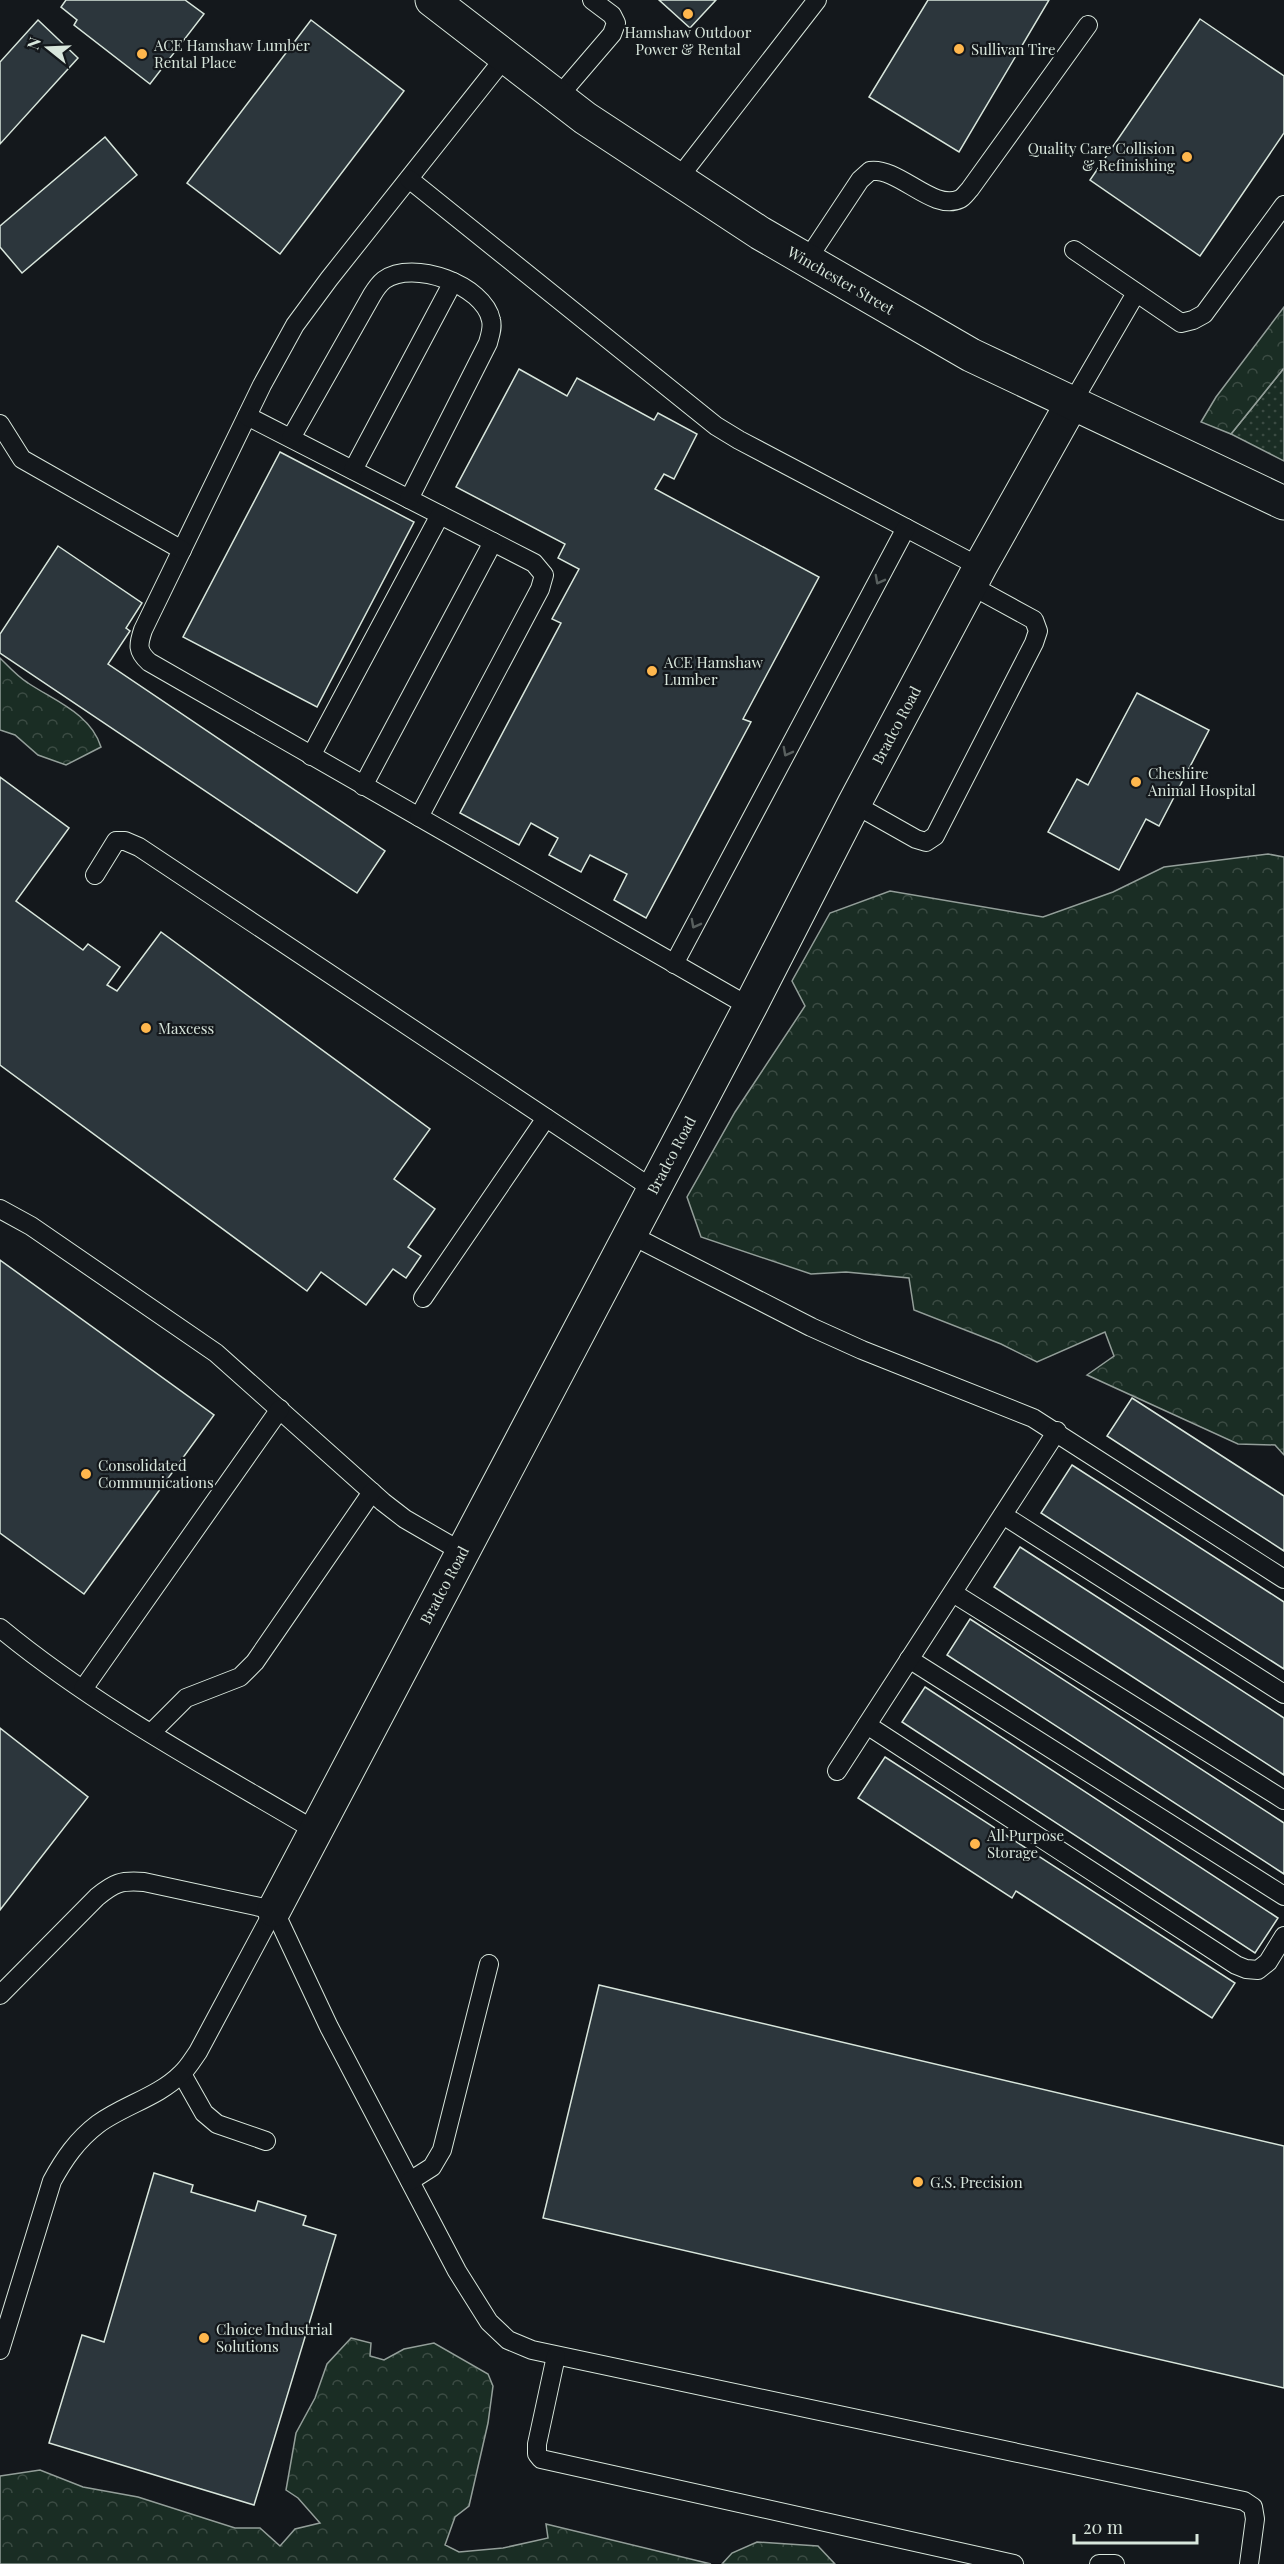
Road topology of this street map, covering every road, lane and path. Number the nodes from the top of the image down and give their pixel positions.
1 (432, 0) edge
2 (592, 0) edge
3 (817, 0) edge
4 (1088, 25) dead end
5 (506, 57) junction
6 (558, 97) junction
7 (409, 179) junction
8 (678, 179) junction
9 (1284, 205) edge
10 (1074, 250) dead end
11 (807, 260) junction
12 (453, 282) junction
13 (1136, 293) junction
14 (1072, 403) junction
15 (247, 416) junction
16 (0, 424) edge
17 (291, 438) junction
18 (353, 470) junction
19 (409, 499) junction
20 (1284, 503) edge
21 (440, 514) junction
22 (906, 528) junction
23 (493, 542) junction
24 (182, 550) junction
25 (975, 576) junction
26 (311, 756) junction
27 (363, 786) junction
28 (854, 804) junction
29 (419, 817) junction
30 (95, 874) dead end
31 (674, 964) junction
32 (750, 1008) junction
33 (546, 1118) junction
34 (653, 1189) junction
35 (0, 1209) edge
36 (629, 1234) junction
37 (423, 1298) dead end
38 (280, 1409) junction
39 (1057, 1431) junction
40 (372, 1492) junction
41 (1003, 1515) junction
42 (462, 1552) junction
43 (1284, 1579) edge
44 (953, 1593) junction
45 (0, 1628) edge
46 (909, 1659) junction
47 (83, 1689) junction
48 (1284, 1694) edge
49 (867, 1725) junction
50 (151, 1733) junction
51 (837, 1771) dead end
52 (1284, 1800) edge
53 (316, 1831) junction
54 (1284, 1896) edge
55 (274, 1910) junction
56 (1284, 1936) edge
57 (489, 1964) dead end
58 (0, 1995) edge
59 (182, 2074) junction
60 (266, 2141) dead end
61 (410, 2181) junction
62 (0, 2350) edge
63 (556, 2356) junction
64 (1014, 2564) edge
65 (1099, 2564) edge
66 (1114, 2564) edge
67 (1249, 2564) edge

1 - 5 street, Winchester Street
2 - 6 lane
3 - 8 lane
4 - 11 lane
5 - 6 street, Winchester Street
5 - 7 lane
6 - 8 street, Winchester Street
7 - 15 lane
7 - 22 lane
8 - 11 street, Winchester Street
9 - 13 lane
10 - 13 lane
11 - 14 street, Winchester Street
12 - 17 lane
12 - 18 lane
12 - 19 lane
13 - 14 lane
14 - 20 street, Winchester Street
14 - 25 street, Bradco Road
15 - 17 lane
15 - 24 lane
16 - 24 lane
17 - 18 lane
18 - 19 lane
19 - 21 lane
21 - 23 lane
21 - 26 lane
22 - 25 lane
22 -> 31 lane
23 - 27 lane
23 - 29 lane
24 - 26 lane
25 - 28 street, Bradco Road
25 - 28 lane
26 - 27 lane
27 - 29 lane
28 - 32 street, Bradco Road
29 - 31 lane
30 - 33 lane
31 - 32 lane
32 - 34 street, Bradco Road
33 - 34 lane
33 - 37 lane
34 - 36 street, Bradco Road
35 - 38 lane
36 - 39 lane
36 - 42 street, Bradco Road
38 - 40 lane
38 - 47 lane
39 - 41 lane
39 - 43 lane
40 - 42 lane
40 - 50 lane
41 - 44 lane
41 - 48 lane
42 - 53 street, Bradco Road
44 - 46 lane
44 - 52 lane
45 - 47 lane
46 - 49 lane
46 - 54 lane
47 - 50 lane
49 - 51 lane
49 - 56 lane
50 - 53 lane
53 - 55 street, Bradco Road
55 - 58 lane
55 - 59 lane
55 - 61 lane
57 - 61 lane
59 - 60 lane
59 - 62 lane
61 - 63 lane
63 - 64 lane
63 - 67 lane
65 - 66 lane

